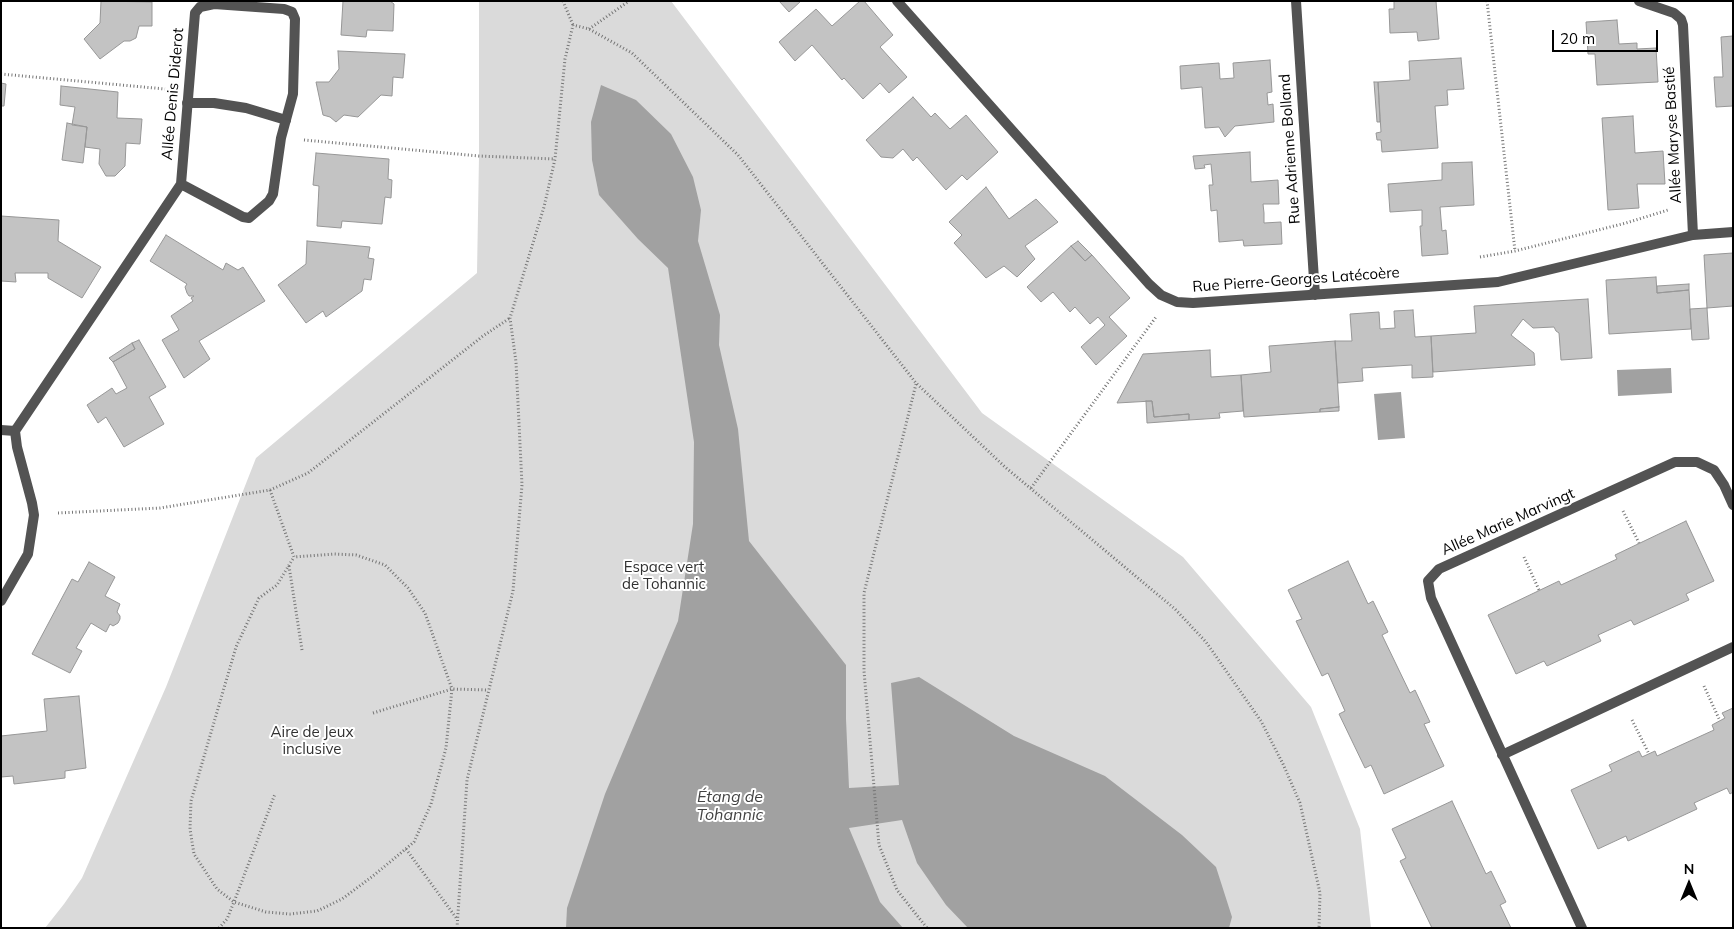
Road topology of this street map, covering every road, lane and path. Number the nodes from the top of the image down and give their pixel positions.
1 (562, 1) edge
2 (629, 1) edge
3 (897, 1) edge
4 (1296, 1) edge
5 (1487, 1) edge
6 (1639, 1) edge
7 (573, 25) junction
8 (589, 29) junction
9 (1, 74) edge
10 (188, 91) junction
11 (187, 104) junction
12 (286, 120) junction
13 (282, 138) junction
14 (555, 159) junction
15 (181, 184) junction
16 (1692, 208) junction
17 (1733, 232) edge
18 (1694, 235) junction
19 (1515, 251) junction
20 (1476, 258) dead end
21 (1315, 295) junction
22 (1169, 299) junction
23 (510, 318) junction
24 (916, 383) junction
25 (1, 430) edge
26 (15, 430) junction
27 (1031, 488) junction
28 (270, 490) junction
29 (1613, 490) junction
30 (1733, 505) edge
31 (34, 515) junction
32 (1514, 536) junction
33 (1639, 543) dead end
34 (294, 557) junction
35 (289, 565) junction
36 (1539, 590) dead end
37 (1, 601) edge
38 (1733, 647) edge
39 (302, 650) dead end
40 (1695, 664) junction
41 (452, 689) junction
42 (488, 690) junction
43 (1622, 699) junction
44 (373, 713) dead end
45 (1720, 721) dead end
46 (1648, 754) dead end
47 (1502, 755) junction
48 (275, 794) dead end
49 (406, 849) junction
50 (234, 902) junction
51 (457, 919) junction
52 (219, 928) edge
53 (456, 928) edge
54 (927, 928) edge
55 (1319, 928) edge
56 (1582, 928) edge

1 - 7 path
2 - 8 path
3 - 22 street, Rue Pierre-Georges Latécoère
4 - 21 street, Rue Adrienne Bolland
5 - 19 path
6 - 16 street, Allée Maryse Bastié
7 - 8 path
7 - 14 path
8 - 24 path
9 - 10 path
10 - 11 street, Allée Denis Diderot
10 - 12 street, Allée Denis Diderot
11 - 12 street
11 - 15 street, Allée Denis Diderot
12 - 13 street, Allée Denis Diderot
13 - 14 path
13 - 15 street, Allée Denis Diderot
14 - 23 path
15 - 26 street, Allée Denis Diderot
16 - 18 street, Allée Maryse Bastié
16 - 19 path
17 - 18 street, Rue Pierre-Georges Latécoère
18 - 21 street, Rue Pierre-Georges Latécoère
19 - 20 path
21 - 22 street, Rue Pierre-Georges Latécoère
22 - 27 path
23 - 28 path
23 - 42 path
24 - 27 path
24 - 54 path
25 - 26 street
26 - 31 street
27 - 55 path
28 - 31 path
28 - 34 path
29 - 30 street, Allée Marie Marvingt
29 - 32 street, Allée Marie Marvingt
29 - 33 path
31 - 37 street
32 - 36 path
32 - 47 street, Allée Marie Marvingt
34 - 35 path
34 - 41 path
35 - 39 path
35 - 50 path
38 - 40 street
40 - 43 street
40 - 45 path
41 - 42 path
41 - 44 path
41 - 49 path
42 - 51 path
43 - 46 path
43 - 47 street
47 - 56 street, Allée Marie Marvingt
48 - 50 path
49 - 50 path
49 - 51 path
50 - 52 path
51 - 53 path

